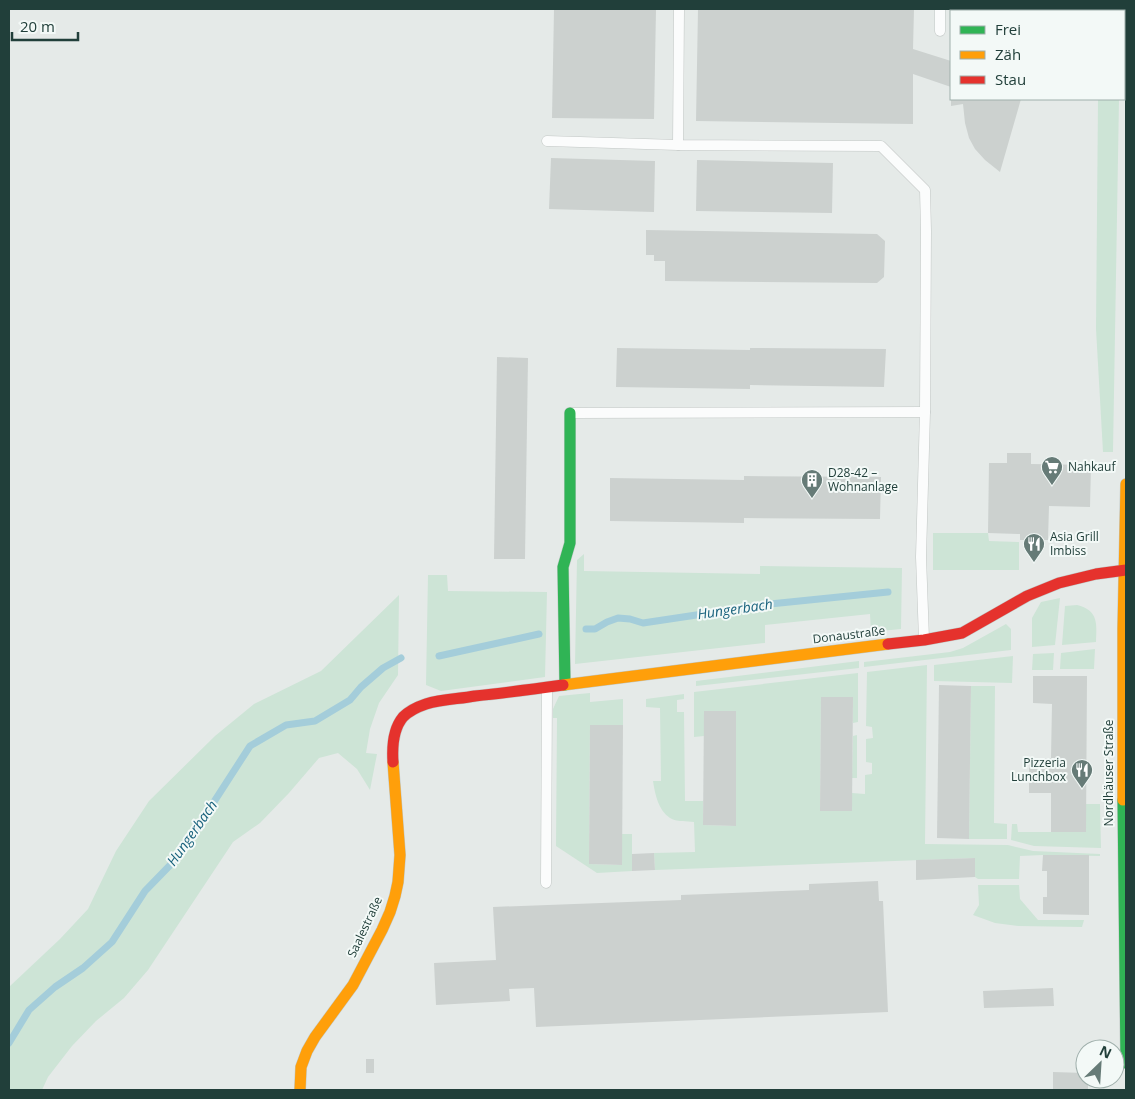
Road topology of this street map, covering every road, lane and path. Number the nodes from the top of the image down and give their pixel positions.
1 (679, 9) edge
2 (940, 9) edge
3 (940, 31) dead end
4 (547, 141) dead end
5 (678, 145) junction
6 (926, 412) junction
7 (570, 413) joint
8 (1126, 484) edge
9 (1125, 570) edge
10 (924, 640) junction
11 (565, 685) junction
12 (547, 687) junction
13 (415, 708) joint
14 (546, 883) dead end
15 (1126, 1063) edge
16 (300, 1090) edge

1 - 5 lane
2 - 3 lane
4 - 5 lane
5 - 6 lane
6 - 7 lane
6 - 10 lane
7 - 11 street
8 - 9 street, Nordhäuser Straße
9 - 10 street, Donaustraße
9 - 15 street, Nordhäuser Straße
10 - 11 street, Donaustraße
11 - 12 street, Donaustraße
12 - 13 street, Donaustraße
12 - 14 lane
13 - 16 street, Saalestraße

